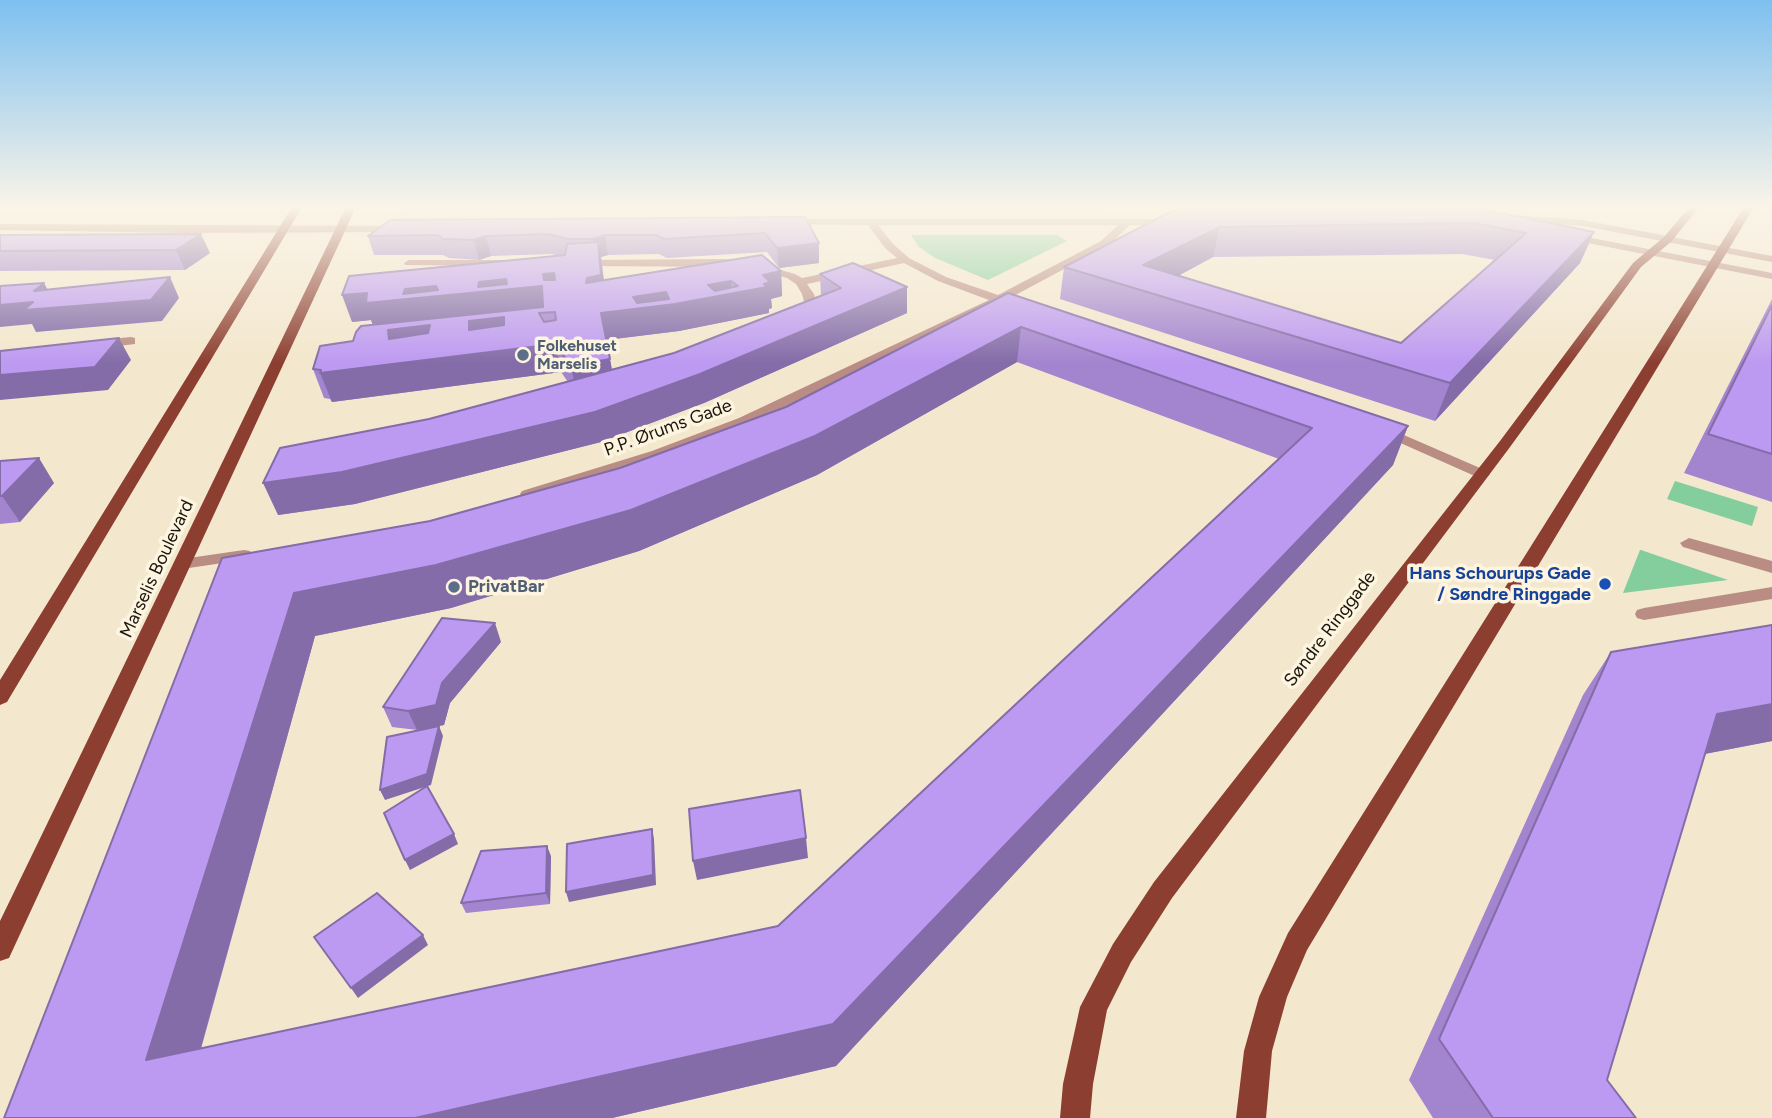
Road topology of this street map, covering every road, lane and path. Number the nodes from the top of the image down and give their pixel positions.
1 (265, 259) edge
2 (327, 259) edge
3 (1075, 259) edge
4 (1644, 259) edge
5 (1699, 259) edge
6 (1717, 259) edge
7 (905, 260) joint
8 (572, 262) edge
9 (409, 263) edge
10 (518, 263) edge
11 (1714, 265) junction
12 (1772, 276) edge
13 (800, 282) junction
14 (998, 300) junction
15 (1024, 309) edge
16 (792, 328) edge
17 (131, 341) dead end
18 (92, 345) edge
19 (1381, 429) edge
20 (1482, 474) junction
21 (511, 499) edge
22 (1689, 543) dead end
23 (264, 551) edge
24 (182, 564) junction
25 (1772, 567) edge
26 (1772, 593) edge
27 (1644, 614) dead end
28 (0, 697) edge
29 (0, 949) edge
30 (1075, 1118) edge
31 (1251, 1118) edge

1 - 28 main road
2 - 24 main road, Marselis Boulevard
3 - 14 street, P.P. Ørums Gade
4 - 20 main road, Søndre Ringgade
5 - 11 street
6 - 11 main road
7 - 13 street
7 - 14 street
8 - 13 street
9 - 10 street
11 - 12 street
11 - 31 main road
13 - 16 street
14 - 15 street
14 - 21 street, P.P. Ørums Gade
17 - 18 street
19 - 20 street
20 - 30 main road, Søndre Ringgade
22 - 25 street
23 - 24 street
24 - 29 main road, Marselis Boulevard
26 - 27 street

